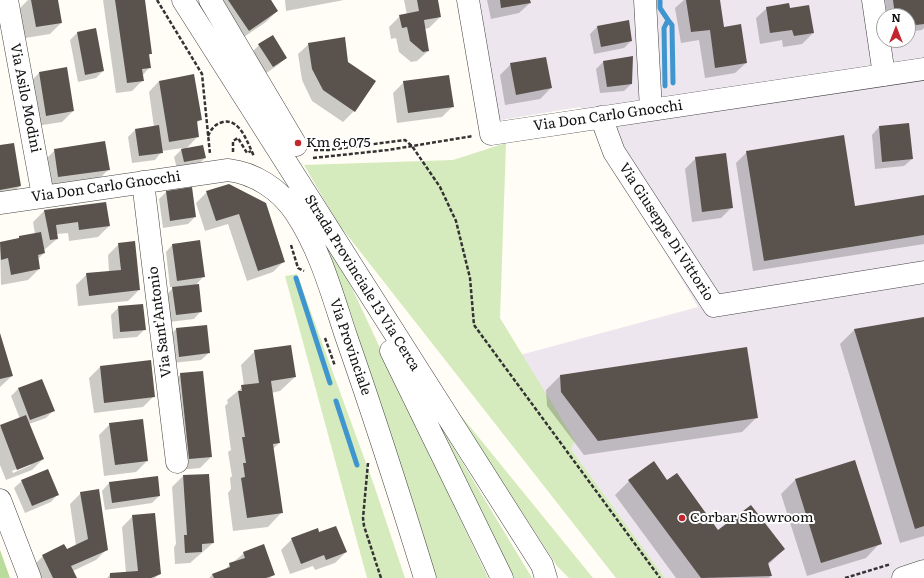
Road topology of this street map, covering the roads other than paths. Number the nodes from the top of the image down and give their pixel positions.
1 (7, 0) edge
2 (184, 0) edge
3 (210, 0) edge
4 (468, 0) edge
5 (645, 0) edge
6 (873, 0) edge
7 (924, 69) edge
8 (884, 75) junction
9 (651, 110) junction
10 (601, 117) junction
11 (296, 144) road end
12 (223, 171) joint
13 (143, 182) junction
14 (43, 196) junction
15 (0, 203) edge
16 (336, 242) junction
17 (924, 272) edge
18 (177, 462) dead end
19 (0, 500) edge
20 (6, 531) edge
21 (899, 570) edge
22 (924, 571) edge
23 (544, 572) edge
24 (30, 578) edge
25 (425, 578) edge
26 (502, 578) edge
27 (559, 578) edge

1 - 14 street, Via Asilo Modini
2 - 16 street, Strada Provinciale 13 Via Cerca
3 - 11 street
4 - 10 street, Via Don Carlo Gnocchi
5 - 9 street
6 - 8 street
7 - 8 street, Via Don Carlo Gnocchi
8 - 9 street, Via Don Carlo Gnocchi
9 - 10 street, Via Don Carlo Gnocchi
10 - 17 street, Via Giuseppe Di Vittorio
12 - 13 street, Via Don Carlo Gnocchi
12 - 25 street, Via Provinciale
13 - 14 street, Via Don Carlo Gnocchi
13 - 18 street, Via Sant'Antonio
14 - 15 street, Via Don Carlo Gnocchi
16 - 23 street, Strada Provinciale 13 Via Cerca
16 - 26 street
19 - 20 street
20 - 24 street
21 - 22 street
23 - 27 street, Strada Provinciale 13 Via Cerca

